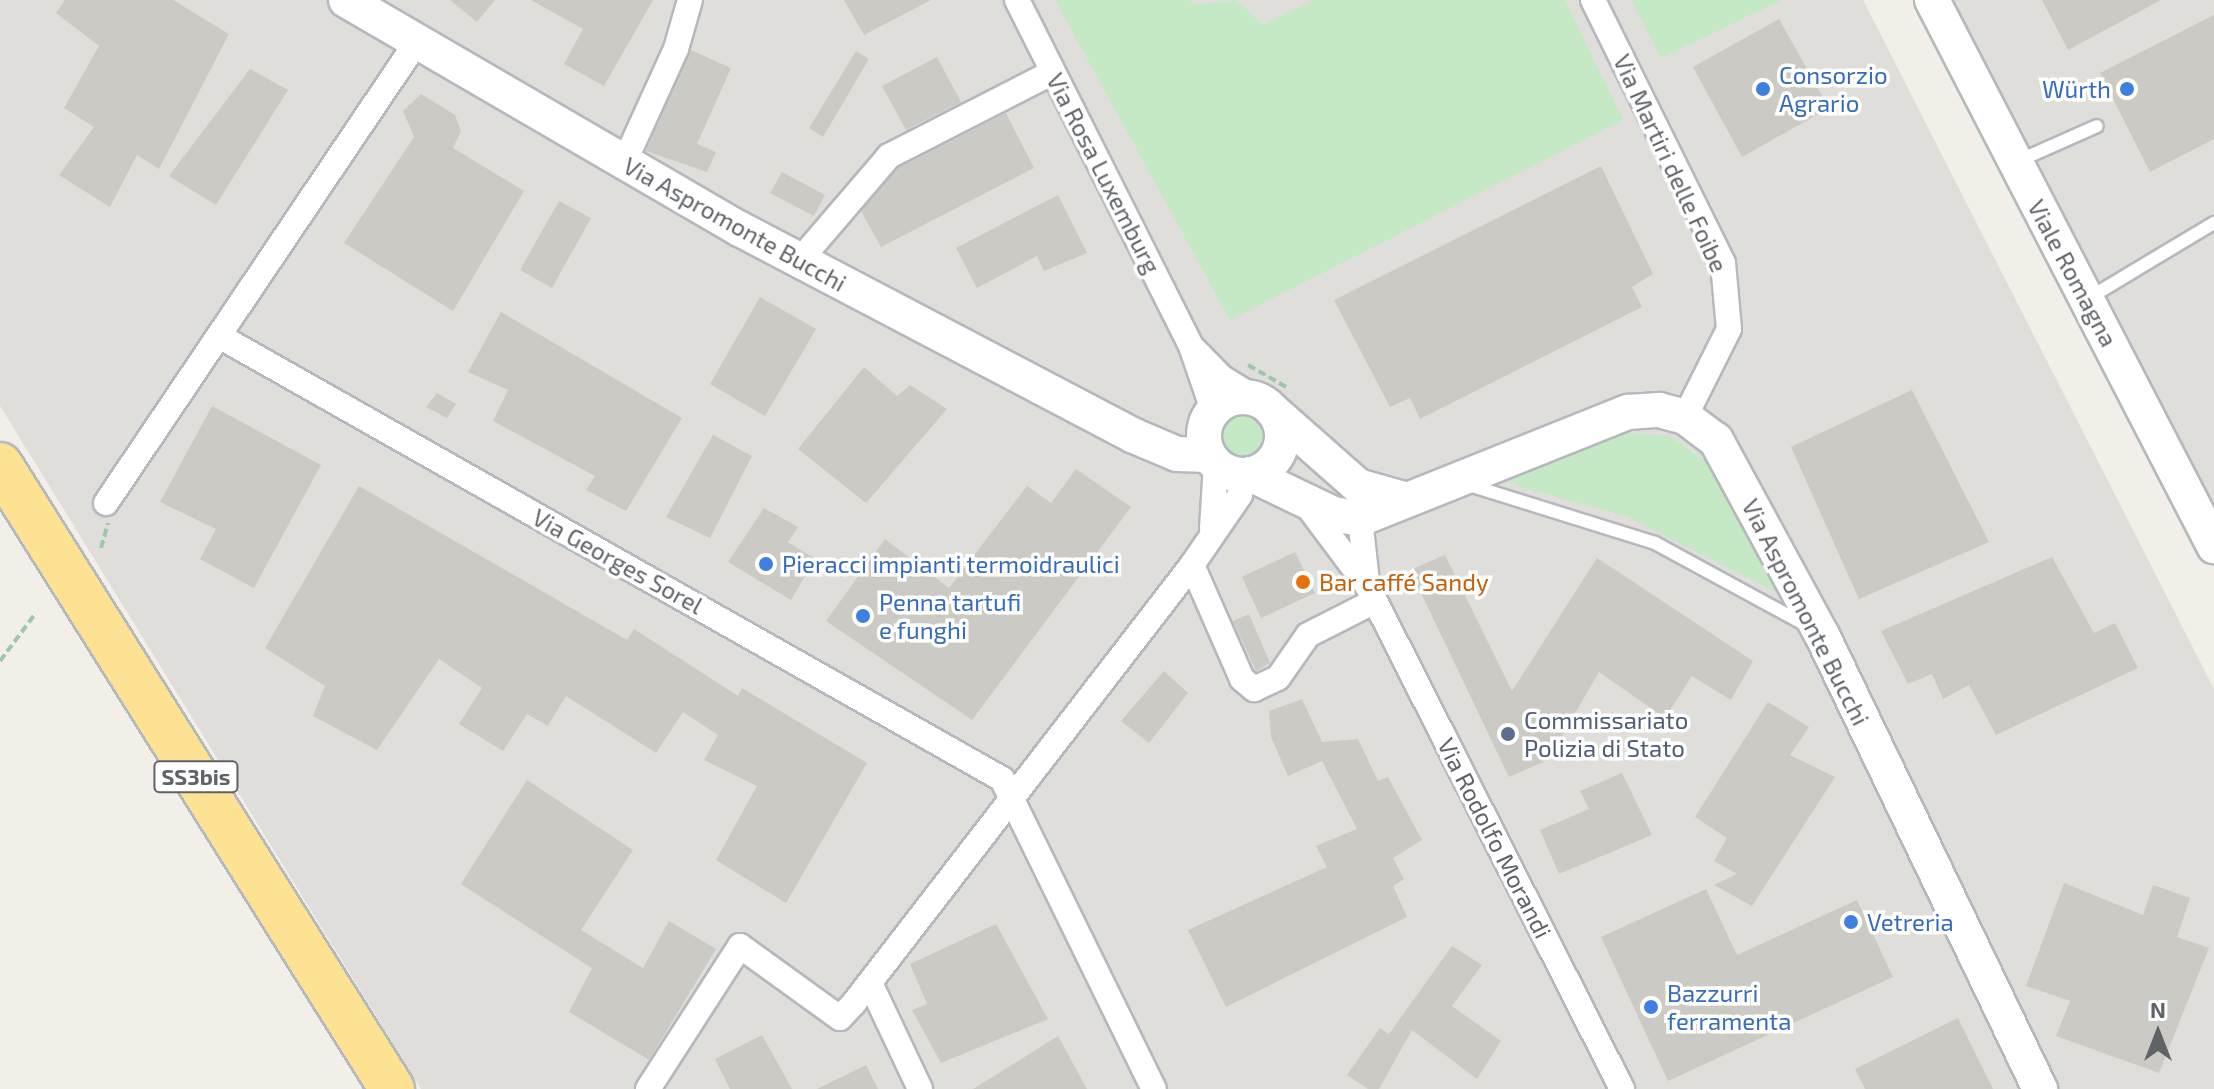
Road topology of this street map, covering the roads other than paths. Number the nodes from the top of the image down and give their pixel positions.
1 (346, 0) edge
2 (690, 0) edge
3 (1017, 0) edge
4 (1593, 0) edge
5 (1932, 0) edge
6 (416, 43) junction
7 (1053, 72) junction
8 (2097, 126) dead end
9 (624, 163) junction
10 (2015, 163) junction
11 (2214, 223) edge
12 (800, 260) junction
13 (2086, 299) junction
14 (219, 336) junction
15 (1191, 346) junction
16 (1266, 406) junction
17 (1210, 416) junction
18 (1685, 417) junction
19 (1132, 435) junction
20 (0, 465) edge
21 (1230, 467) junction
22 (1333, 469) junction
23 (1456, 482) junction
24 (1302, 500) junction
25 (106, 503) dead end
26 (0, 518) edge
27 (1377, 521) junction
28 (2214, 546) edge
29 (1192, 565) junction
30 (1372, 594) junction
31 (1822, 635) junction
32 (1010, 794) junction
33 (870, 983) junction
34 (360, 1089) edge
35 (392, 1089) edge
36 (648, 1089) edge
37 (920, 1089) edge
38 (1154, 1089) edge
39 (1622, 1089) edge
40 (2040, 1089) edge

1 - 6 street, Via Aspromonte Bucchi
2 - 9 street
3 - 7 street, Via Rosa Luxemburg
4 - 18 street, Via Martiri delle Foibe
5 - 10 street, Viale Romagna
6 - 9 street, Via Aspromonte Bucchi
6 - 14 street
7 - 12 street
7 - 15 street, Via Rosa Luxemburg
8 - 10 lane
9 - 12 street, Via Aspromonte Bucchi
10 - 13 street, Viale Romagna
11 - 13 lane
12 - 19 street, Via Aspromonte Bucchi
13 - 28 street, Viale Romagna
14 - 25 street
14 - 32 street, Via Georges Sorel
15 - 16 street, Via Rosa Luxemburg
15 - 17 street, Via Rosa Luxemburg
16 - 17 street, Via Aspromonte Bucchi
16 - 21 street
16 - 22 street
17 - 19 street, Via Aspromonte Bucchi
17 - 21 street
18 - 23 street, Via Aspromonte Bucchi
18 - 31 street, Via Aspromonte Bucchi
19 - 21 street, Via Aspromonte Bucchi
20 - 35 highway, SS3bis
21 - 24 street, Via Aspromonte Bucchi
21 - 29 street
22 - 27 street
22 - 27 street
23 - 27 street, Via Aspromonte Bucchi
23 - 31 lane
24 - 27 street, Via Aspromonte Bucchi
24 - 30 street, Via Rodolfo Morandi
26 - 34 highway, SS3bis
27 - 30 street, Via Rodolfo Morandi
29 - 30 street
29 - 32 street
30 - 39 street, Via Rodolfo Morandi
31 - 40 street, Via Aspromonte Bucchi
32 - 33 street
32 - 38 street, Via Georges Sorel
33 - 36 street
33 - 37 street

